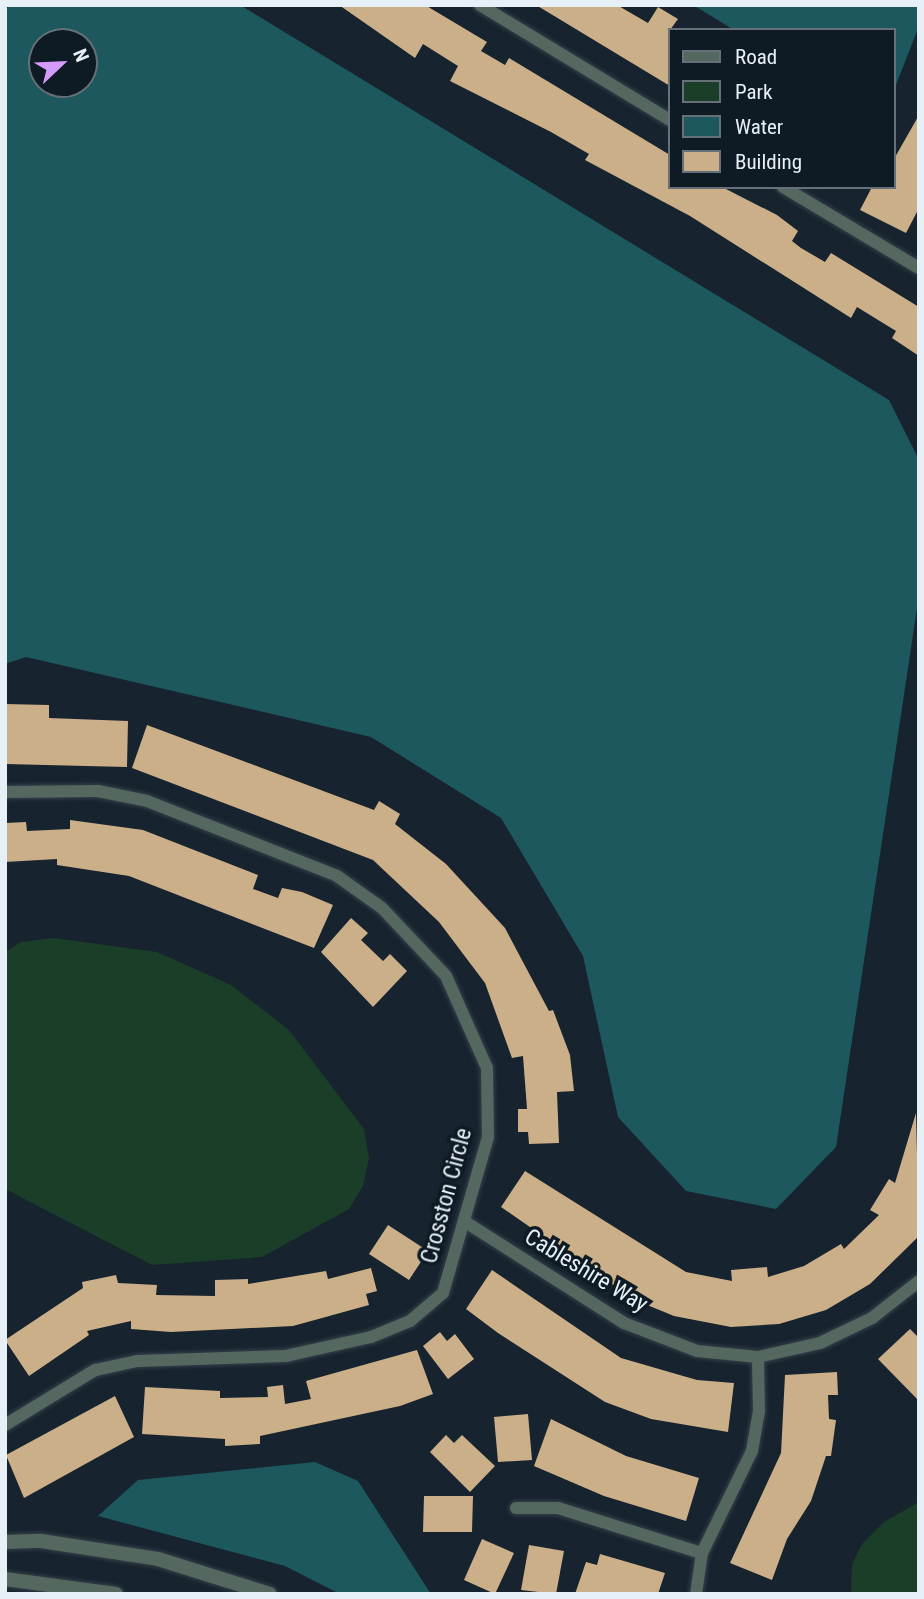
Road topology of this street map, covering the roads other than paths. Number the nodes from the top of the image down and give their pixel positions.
1 (480, 5) edge
2 (668, 119) edge
3 (786, 189) edge
4 (918, 267) edge
5 (5, 792) edge
6 (467, 1223) junction
7 (917, 1288) edge
8 (758, 1357) junction
9 (5, 1425) edge
10 (516, 1508) dead end
11 (5, 1542) edge
12 (702, 1553) junction
13 (5, 1579) edge
14 (116, 1594) edge
15 (270, 1594) edge
16 (696, 1594) edge

1 - 2 street
3 - 4 street
5 - 6 street, Crosston Circle
6 - 8 street, Cableshire Way
6 - 9 street, Crosston Circle
7 - 8 street, Cableshire Way
8 - 12 street
10 - 12 street
11 - 15 street
12 - 16 street
13 - 14 street

